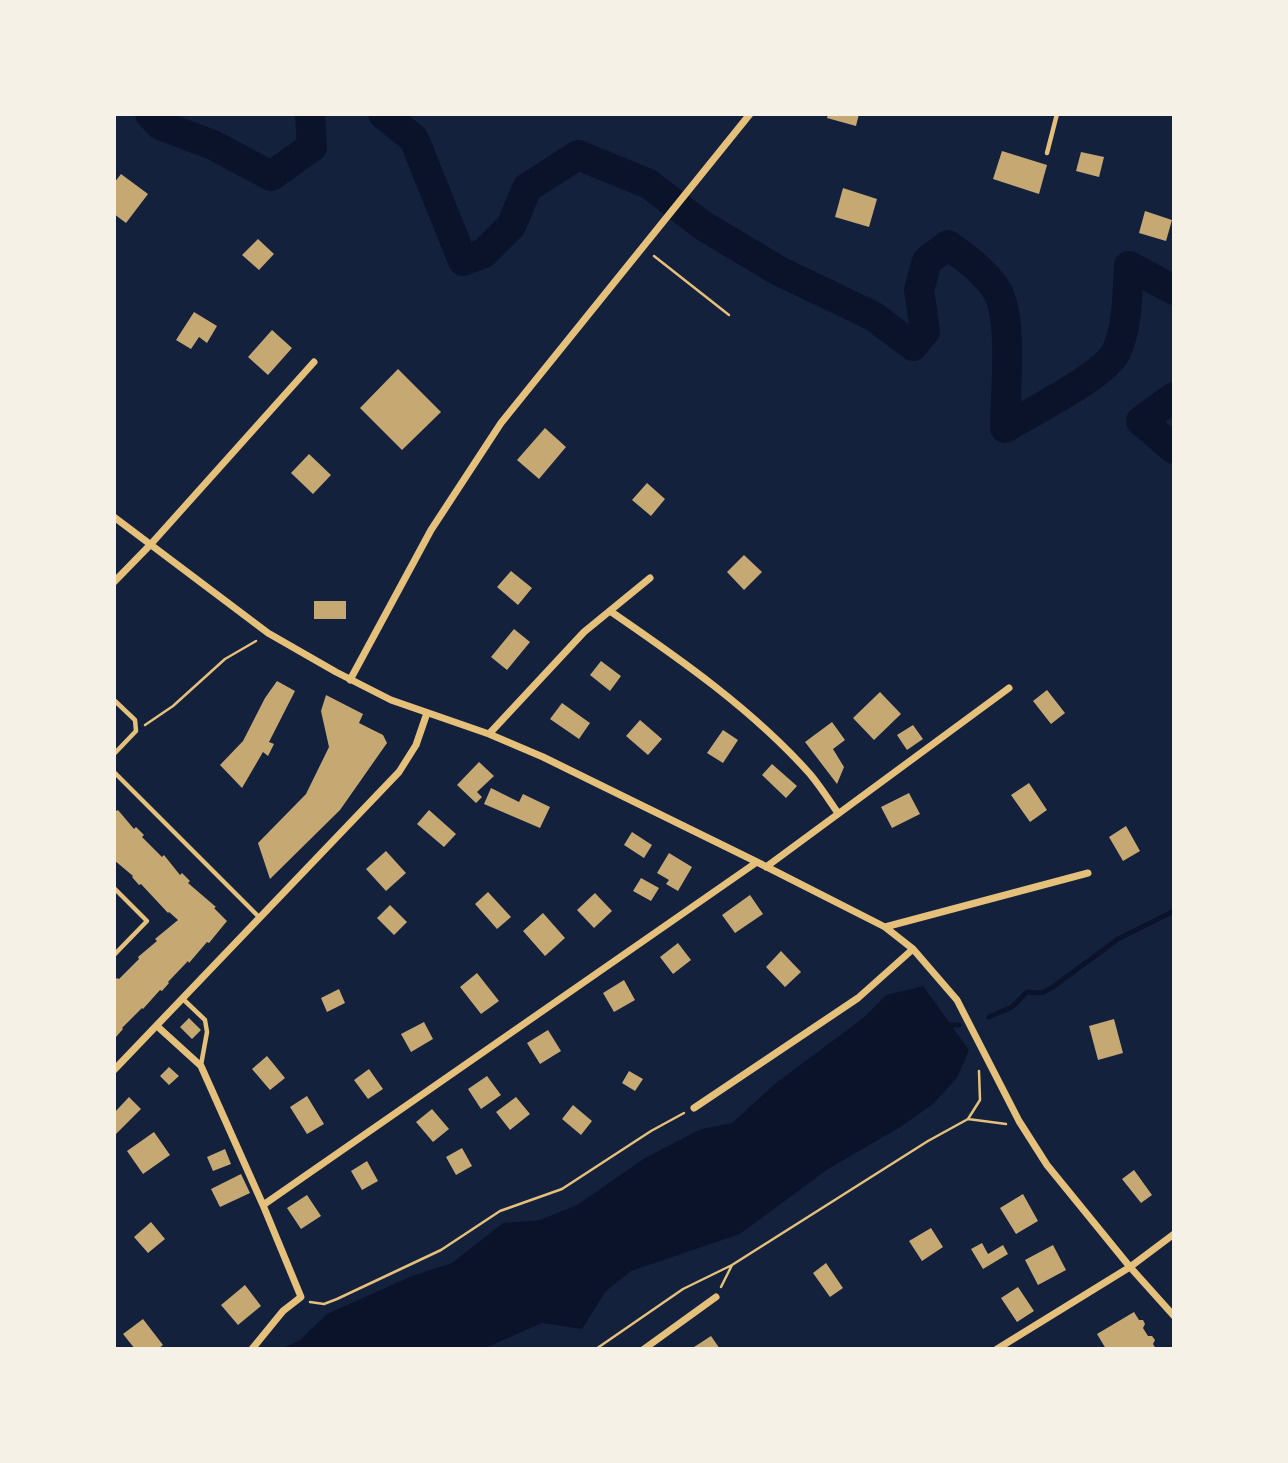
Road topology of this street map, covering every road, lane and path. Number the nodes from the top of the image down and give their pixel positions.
1 (750, 114) edge
2 (1056, 114) edge
3 (1047, 153) dead end
4 (654, 256) dead end
5 (729, 316) dead end
6 (314, 362) dead end
7 (114, 517) edge
8 (151, 544) junction
9 (650, 578) dead end
10 (114, 582) edge
11 (610, 611) junction
12 (268, 633) junction
13 (350, 680) junction
14 (1009, 688) dead end
15 (114, 700) edge
16 (427, 713) junction
17 (136, 731) junction
18 (488, 734) junction
19 (114, 754) edge
20 (114, 772) edge
21 (838, 813) junction
22 (757, 862) junction
23 (766, 867) junction
24 (1088, 873) dead end
25 (114, 888) edge
26 (261, 919) junction
27 (885, 927) junction
28 (914, 949) junction
29 (114, 955) edge
30 (183, 999) junction
31 (157, 1026) junction
32 (201, 1066) junction
33 (114, 1070) edge
34 (978, 1071) dead end
35 (694, 1108) joint
36 (968, 1119) junction
37 (1018, 1121) junction
38 (263, 1205) junction
39 (1174, 1234) edge
40 (732, 1265) junction
41 (1130, 1267) junction
42 (301, 1297) junction
43 (716, 1297) joint
44 (1174, 1316) edge
45 (252, 1349) edge
46 (596, 1349) edge
47 (645, 1349) edge
48 (997, 1349) edge

1 - 13 street
2 - 3 lane
4 - 5 path
6 - 8 street
7 - 8 street
8 - 10 street
8 - 12 street
9 - 11 street
11 - 18 street
11 - 21 street
12 - 13 street
12 - 17 path
13 - 16 street
14 - 21 street
15 - 17 lane
16 - 18 street
16 - 26 street
17 - 19 lane
18 - 22 street
20 - 26 lane
21 - 23 street
22 - 23 street
22 - 38 street
23 - 27 street
24 - 27 street
25 - 29 lane
26 - 30 street
27 - 28 street
28 - 35 street
28 - 37 street
30 - 31 street
30 - 32 lane
31 - 32 street
31 - 33 street
32 - 38 street
34 - 36 path
35 - 42 path
36 - 37 path
36 - 40 path
37 - 41 street
38 - 42 street
39 - 41 street
40 - 43 path
40 - 46 path
41 - 44 street
41 - 48 street
42 - 45 street
43 - 47 street

